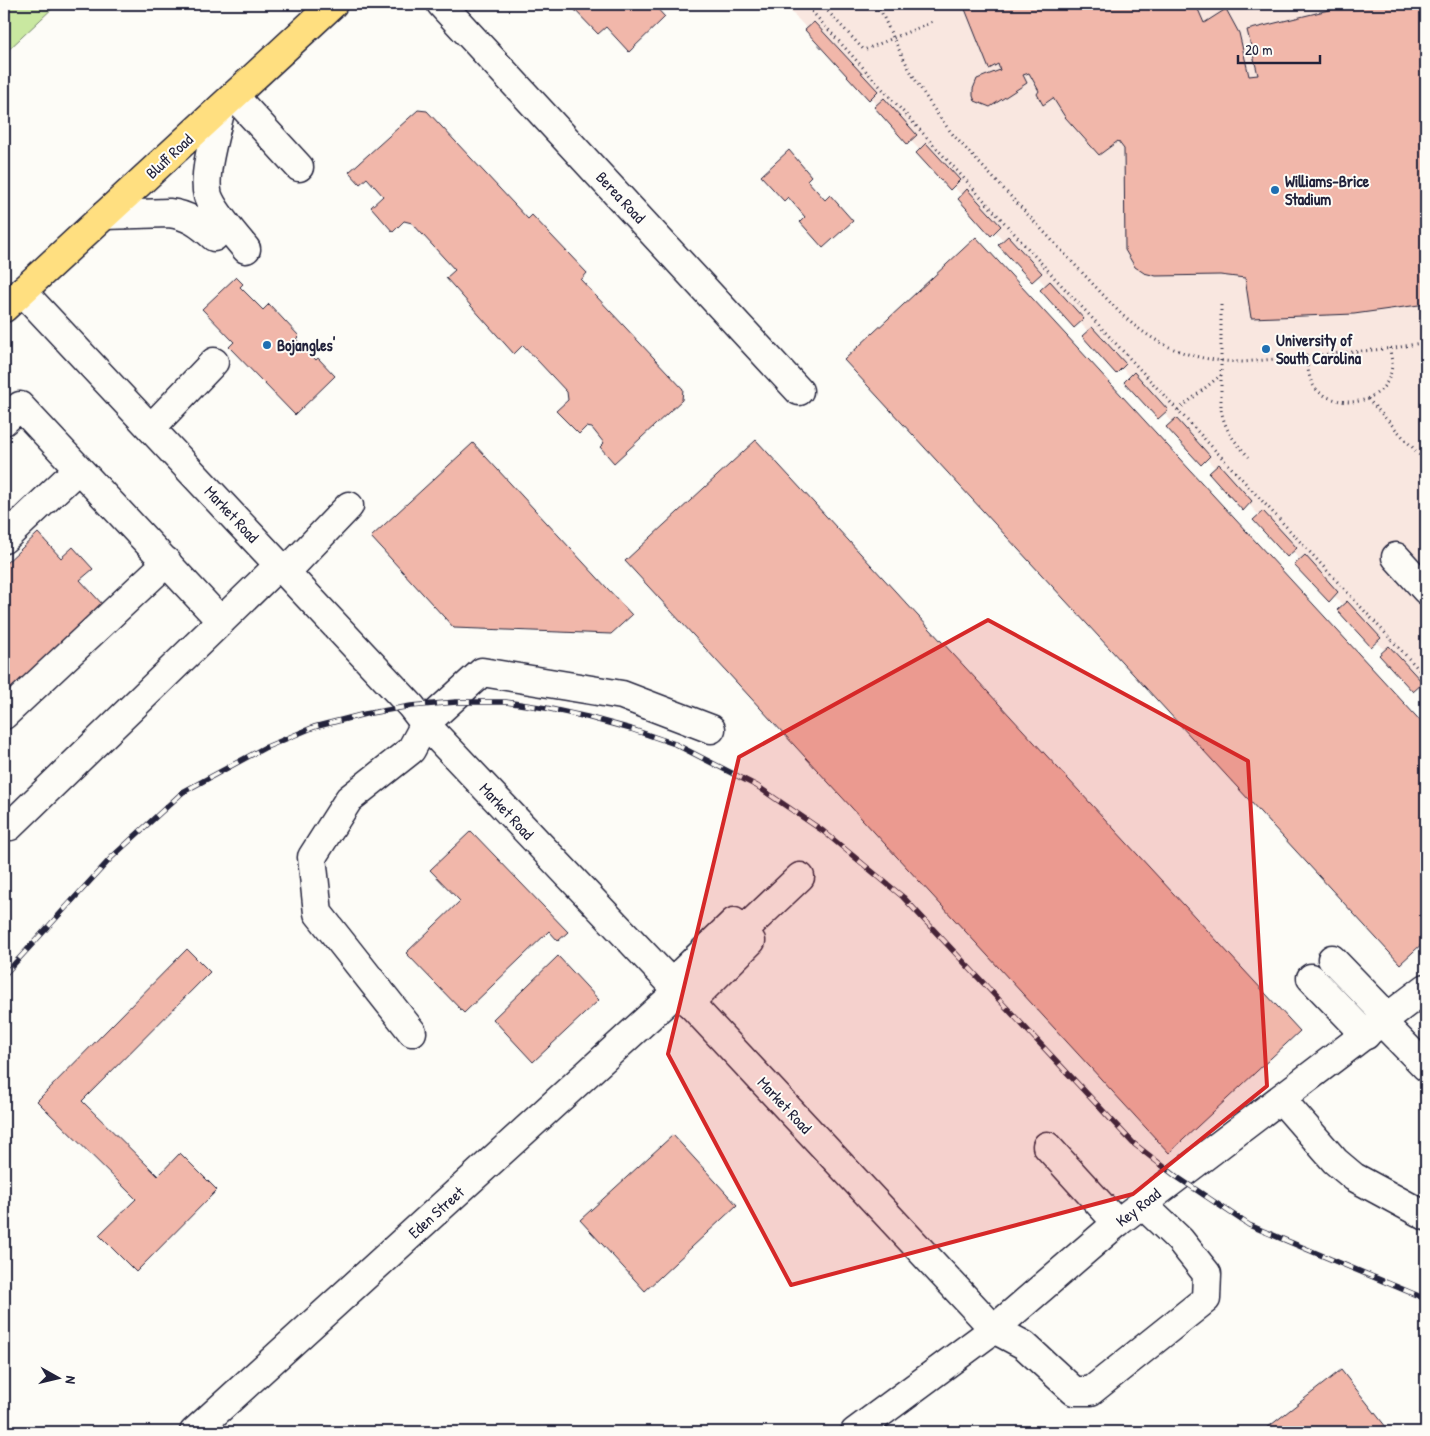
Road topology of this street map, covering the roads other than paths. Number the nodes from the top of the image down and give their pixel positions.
1 (333, 4) edge
2 (441, 4) edge
3 (227, 102) junction
4 (299, 167) dead end
5 (105, 215) junction
6 (214, 237) dead end
7 (246, 249) dead end
8 (13, 299) edge
9 (214, 362) dead end
10 (799, 391) dead end
11 (4, 421) edge
12 (151, 428) junction
13 (78, 469) junction
14 (349, 506) dead end
15 (4, 539) edge
16 (1396, 557) dead end
17 (167, 562) junction
18 (283, 568) junction
19 (1426, 590) edge
20 (222, 621) junction
21 (4, 715) edge
22 (425, 724) junction
23 (711, 729) dead end
24 (6, 826) edge
25 (800, 877) dead end
26 (1332, 959) dead end
27 (1311, 978) dead end
28 (1426, 988) edge
29 (679, 992) junction
30 (1379, 1025) junction
31 (412, 1032) dead end
32 (1426, 1067) edge
33 (1281, 1099) junction
34 (1047, 1146) dead end
35 (1142, 1204) junction
36 (1426, 1216) edge
37 (1117, 1223) junction
38 (994, 1329) junction
39 (194, 1432) edge
40 (855, 1432) edge

1 - 3 main road, Bluff Road
2 - 10 street, Berea Road
3 - 4 street
3 - 5 main road, Bluff Road
3 - 7 street
5 - 6 street
5 - 8 main road, Bluff Road
8 - 12 street, Market Road
9 - 12 street
11 - 13 street
12 - 18 street, Market Road
13 - 15 street
13 - 17 street
14 - 18 street
16 - 19 street
17 - 20 street
17 - 21 street
18 - 20 street
18 - 22 street, Market Road
20 - 24 street
22 - 23 street
22 - 29 street, Market Road
22 - 31 street
25 - 29 street, Eden Street
26 - 30 street
27 - 30 street
28 - 30 street, Key Road
29 - 38 street, Market Road
29 - 39 street, Eden Street
30 - 32 street
30 - 33 street, Key Road
33 - 35 street, Key Road
33 - 36 street
34 - 37 street
35 - 37 street, Key Road
35 - 38 street, Market Road
37 - 38 street, Key Road
38 - 40 street, Key Road

